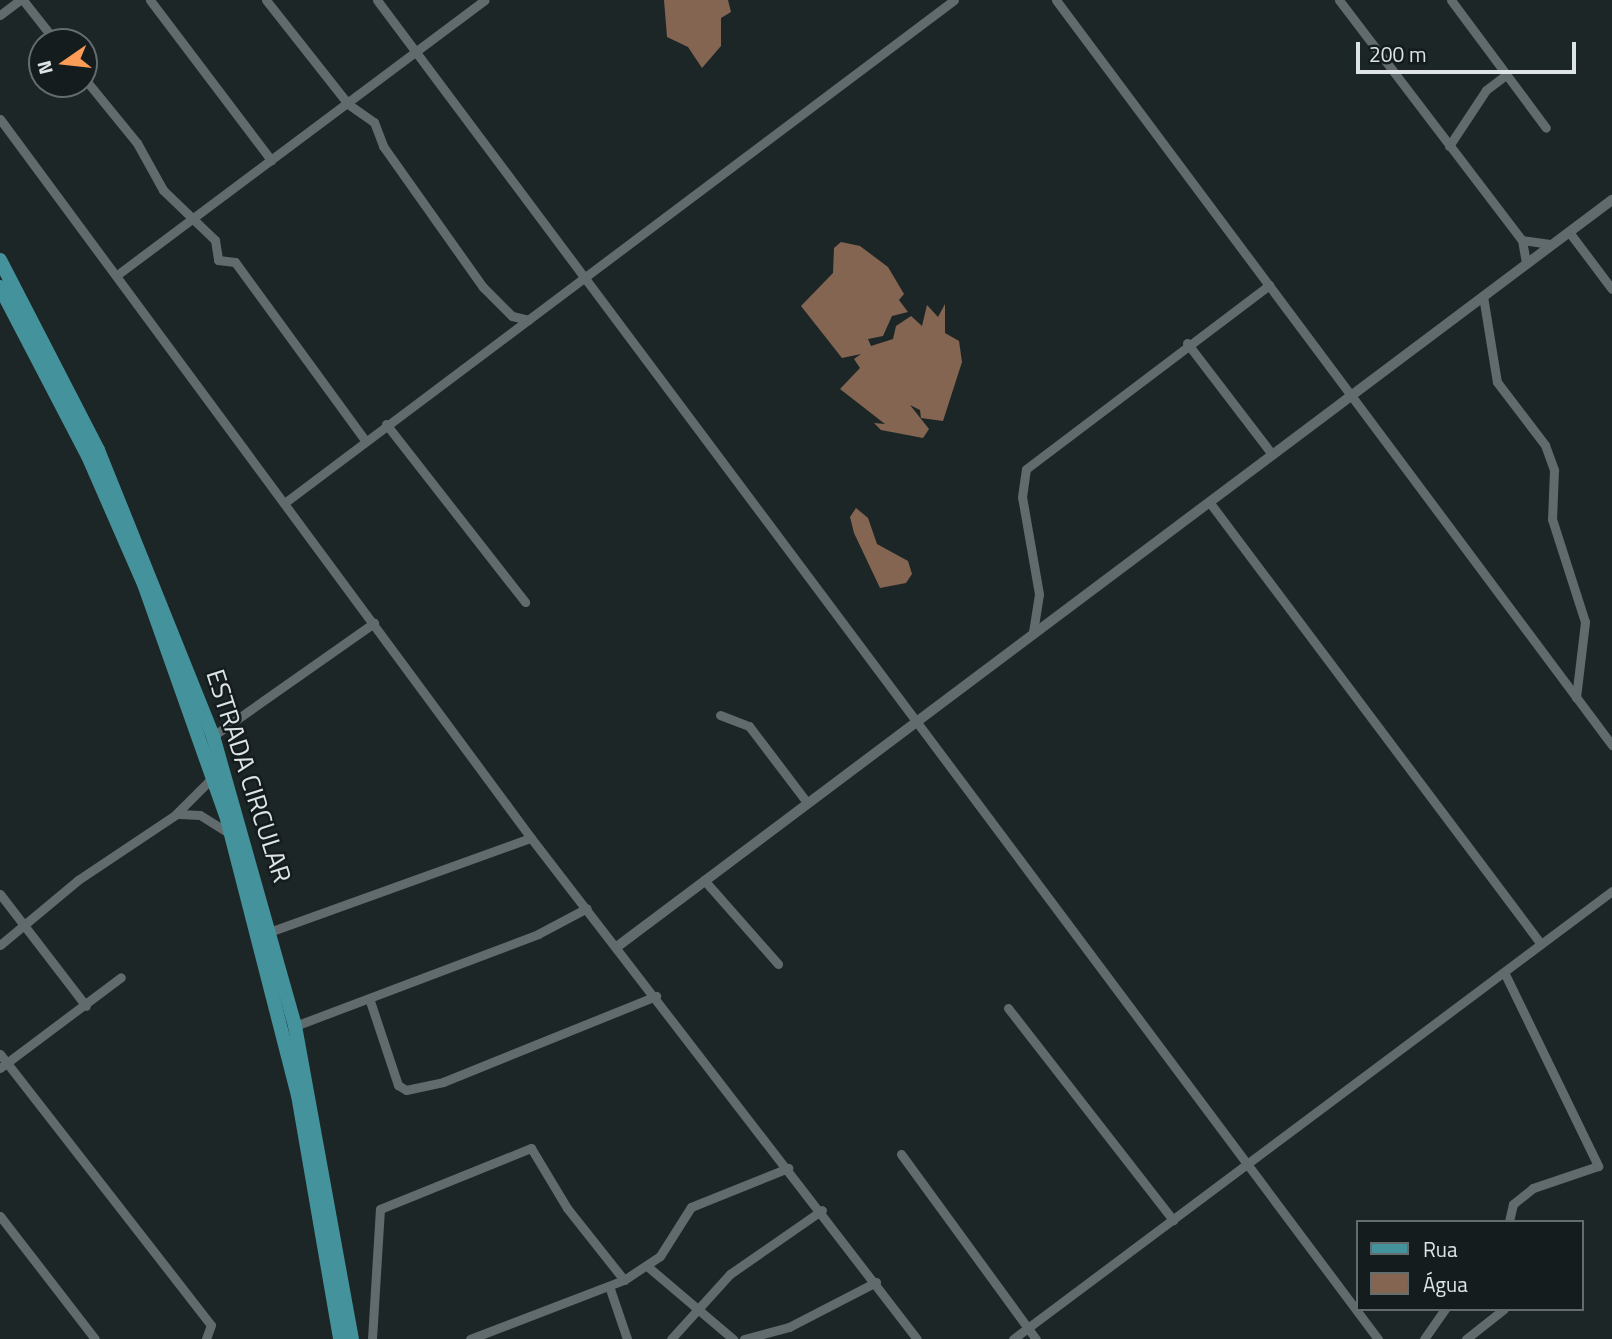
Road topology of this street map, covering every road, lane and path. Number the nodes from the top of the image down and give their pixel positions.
1 (21, 0) edge
2 (150, 0) edge
3 (266, 0) edge
4 (377, 0) edge
5 (485, 0) edge
6 (954, 0) edge
7 (1056, 0) edge
8 (1339, 0) edge
9 (1451, 0) edge
10 (0, 15) edge
11 (44, 28) edge
12 (415, 53) junction
13 (1506, 75) junction
14 (98, 95) edge
15 (348, 104) junction
16 (0, 119) edge
17 (1546, 128) dead end
18 (1449, 146) junction
19 (271, 160) junction
20 (1612, 200) edge
21 (193, 219) junction
22 (1569, 232) junction
23 (1522, 240) junction
24 (1552, 244) junction
25 (0, 261) edge
26 (1526, 263) junction
27 (577, 267) junction
28 (117, 275) junction
29 (585, 276) junction
30 (1269, 285) junction
31 (573, 286) junction
32 (0, 287) edge
33 (1612, 289) edge
34 (1483, 296) junction
35 (529, 320) junction
36 (1187, 343) junction
37 (1352, 395) junction
38 (386, 424) junction
39 (364, 439) junction
40 (1272, 454) junction
41 (287, 501) junction
42 (1210, 503) junction
43 (525, 603) dead end
44 (374, 623) junction
45 (1033, 632) junction
46 (1576, 697) junction
47 (720, 715) dead end
48 (915, 720) junction
49 (213, 736) junction
50 (1612, 745) edge
51 (214, 776) junction
52 (806, 801) junction
53 (175, 815) junction
54 (233, 836) junction
55 (531, 838) junction
56 (704, 880) junction
57 (1612, 891) edge
58 (0, 894) edge
59 (587, 908) junction
60 (23, 927) junction
61 (272, 931) junction
62 (0, 944) edge
63 (1541, 944) junction
64 (618, 946) junction
65 (778, 964) dead end
66 (1504, 972) junction
67 (121, 977) dead end
68 (656, 996) junction
69 (370, 1000) junction
70 (86, 1006) junction
71 (1008, 1008) dead end
72 (295, 1027) junction
73 (2, 1061) edge
74 (901, 1154) dead end
75 (1248, 1165) junction
76 (788, 1168) junction
77 (821, 1210) junction
78 (0, 1216) edge
79 (1173, 1220) junction
80 (1509, 1220) edge
81 (647, 1266) junction
82 (624, 1280) junction
83 (876, 1282) junction
84 (609, 1286) junction
85 (1356, 1310) edge
86 (1357, 1311) edge
87 (1444, 1311) edge
88 (1501, 1311) edge
89 (701, 1314) junction
90 (1028, 1328) junction
91 (95, 1339) edge
92 (206, 1339) edge
93 (340, 1339) edge
94 (352, 1339) edge
95 (372, 1339) edge
96 (470, 1339) edge
97 (627, 1339) edge
98 (671, 1339) edge
99 (733, 1339) edge
100 (744, 1339) edge
101 (917, 1339) edge
102 (1013, 1339) edge
103 (1036, 1339) edge
104 (1378, 1339) edge
105 (1424, 1339) edge
106 (1466, 1339) edge

1 - 10 street
1 - 11 street
2 - 19 street
3 - 15 street
4 - 12 street
5 - 12 street
6 - 29 street
7 - 30 street
8 - 18 street
9 - 13 street
12 - 15 street
12 - 27 street
13 - 17 street
13 - 18 street
14 - 21 street
15 - 19 street
15 - 35 street
16 - 28 street
18 - 23 street
19 - 21 street
20 - 22 street
21 - 28 street
21 - 39 street
22 - 24 street
22 - 33 street
23 - 24 street
23 - 26 street
24 - 26 street
25 - 49 main road, ESTRADA CIRCULAR
26 - 34 street
27 - 29 street
27 - 31 street
28 - 41 street
29 - 31 street
29 - 48 street
30 - 36 street
30 - 37 street
31 - 35 street
32 - 51 main road, ESTRADA CIRCULAR
34 - 37 street
34 - 46 street
35 - 38 street
36 - 40 street
36 - 45 street
37 - 40 street
37 - 46 street
38 - 39 street
38 - 43 street
39 - 41 street
40 - 42 street
41 - 44 street
42 - 45 street
42 - 63 street
44 - 49 street
44 - 55 street
45 - 48 street
46 - 50 street
47 - 52 street
48 - 52 street
48 - 75 street
49 - 61 main road, ESTRADA CIRCULAR
51 - 53 street
51 - 54 main road, ESTRADA CIRCULAR
52 - 56 street
53 - 54 street
53 - 60 street
54 - 93 main road, ESTRADA CIRCULAR
55 - 59 street
55 - 61 street
56 - 64 street
56 - 65 street
57 - 63 street
58 - 60 street
59 - 64 street
59 - 69 street
60 - 62 street
60 - 70 street
61 - 72 main road, ESTRADA CIRCULAR
63 - 66 street
64 - 68 street
66 - 75 street
66 - 80 street
67 - 70 street
68 - 69 street
68 - 76 street
69 - 72 street
70 - 73 street
71 - 79 street
72 - 94 main road, ESTRADA CIRCULAR
73 - 92 street
74 - 90 street
75 - 79 street
75 - 85 street
76 - 77 street
76 - 81 street
77 - 83 street
77 - 89 street
78 - 91 street
79 - 90 street
81 - 82 street
81 - 89 street
82 - 84 street
82 - 95 street
83 - 100 street
83 - 101 street
84 - 96 street
84 - 97 street
86 - 104 street
87 - 105 street
88 - 106 street
89 - 98 street
89 - 99 street
90 - 102 street
90 - 103 street

